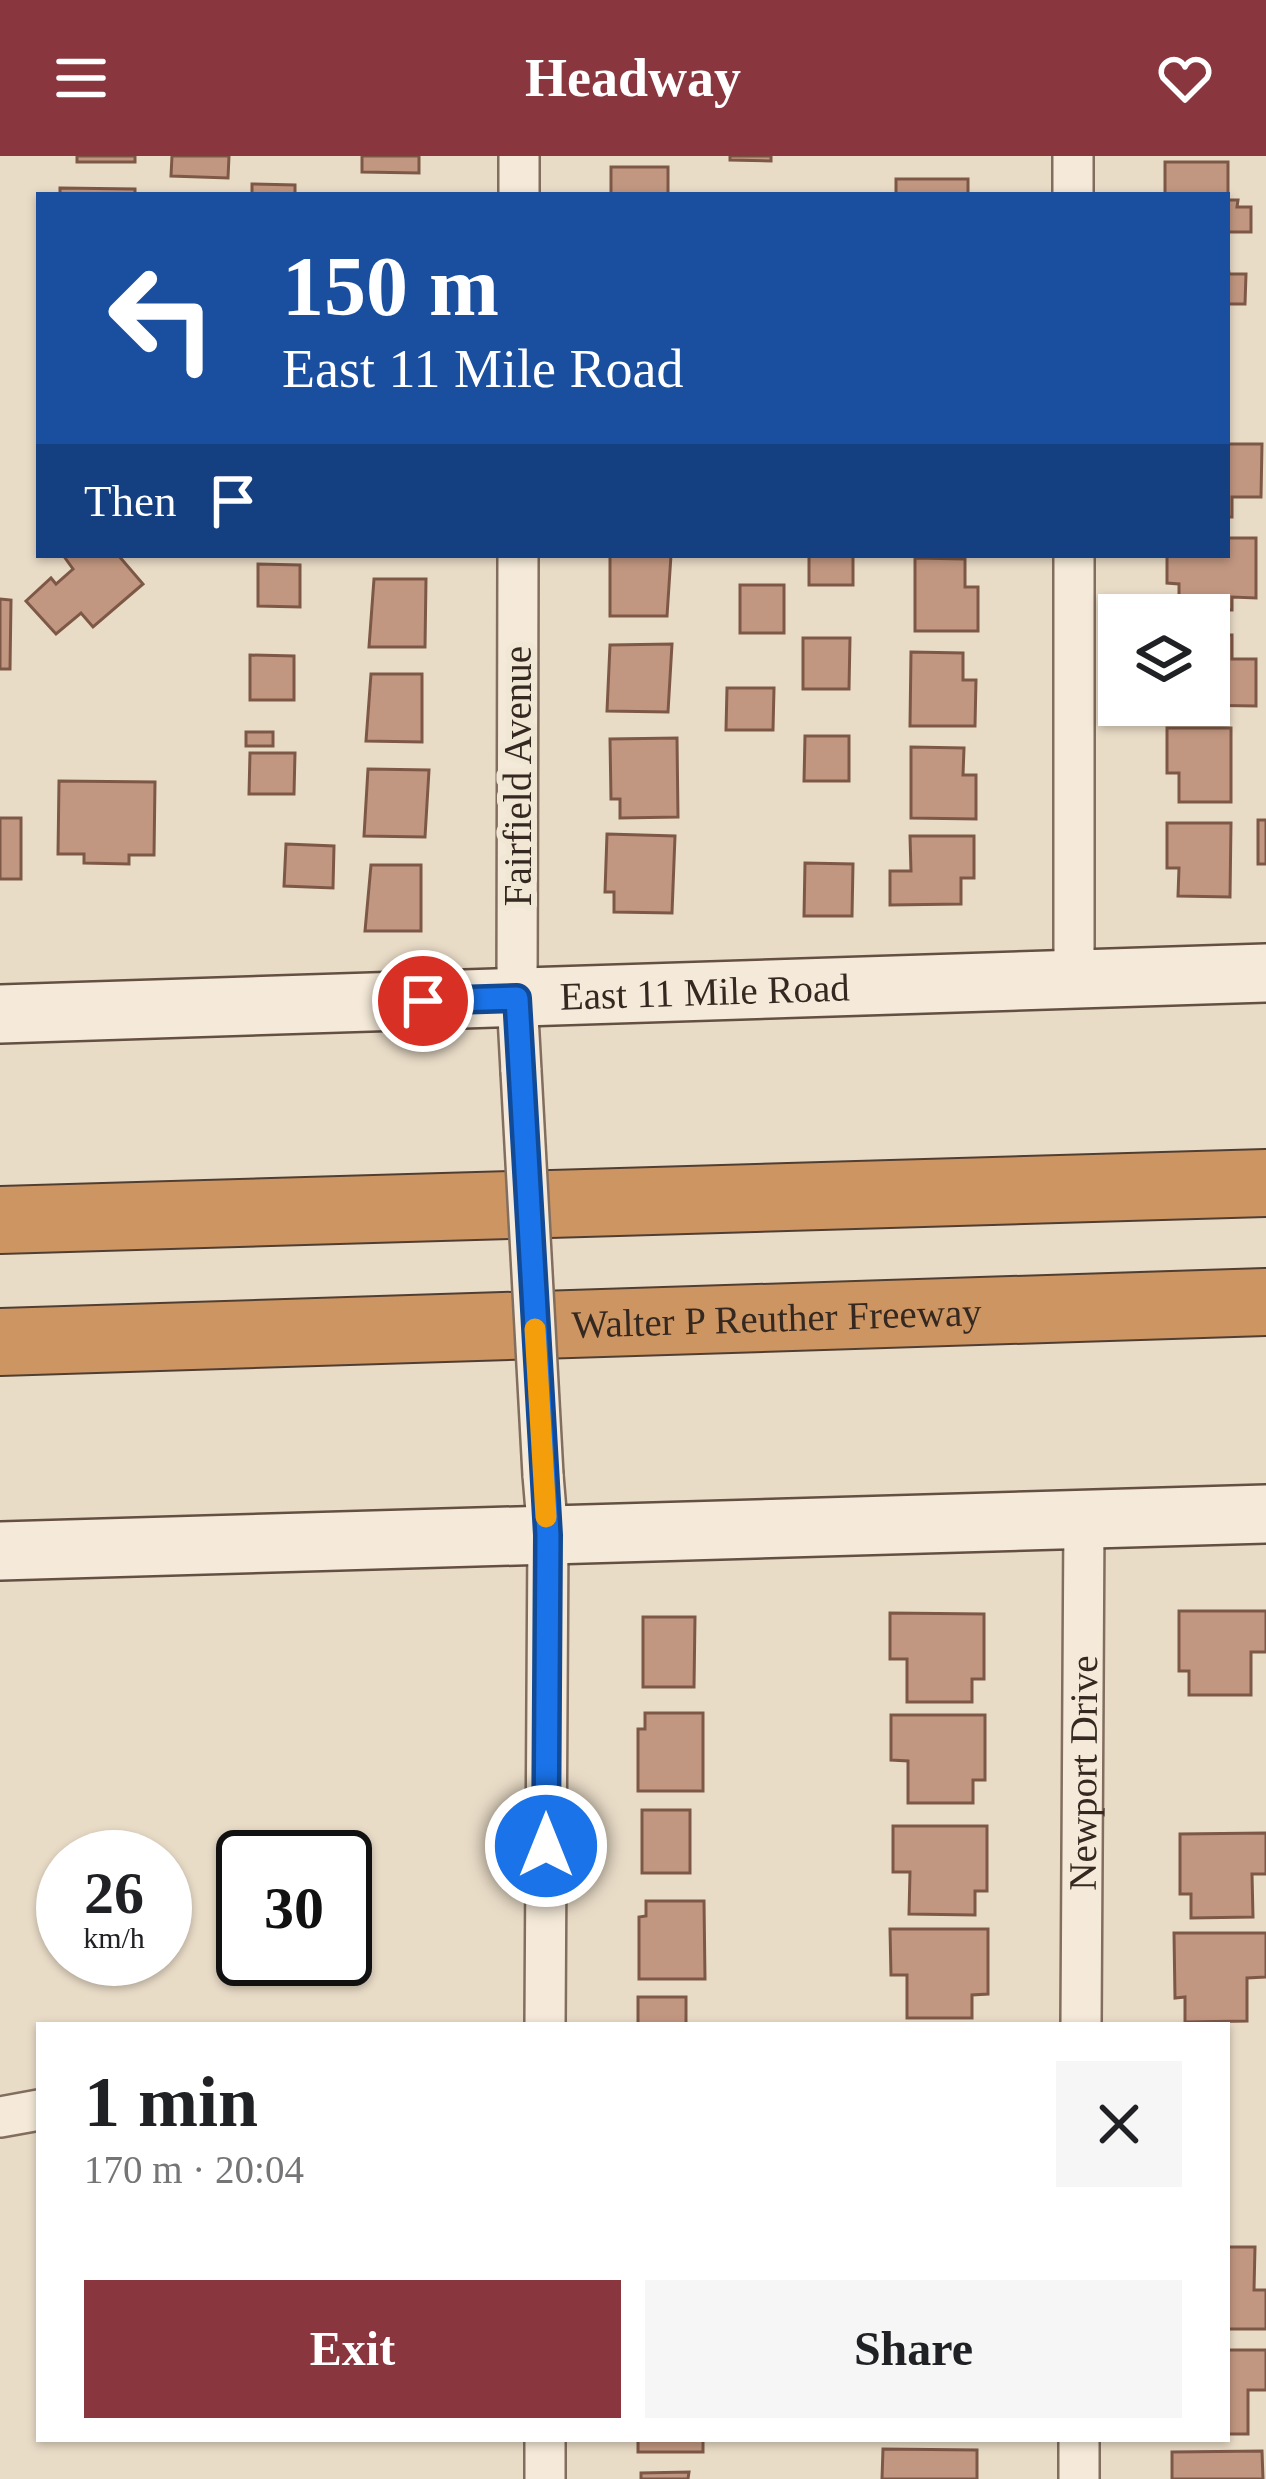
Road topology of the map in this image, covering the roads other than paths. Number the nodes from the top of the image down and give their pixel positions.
1 (519, 156) edge
2 (1073, 156) edge
3 (519, 192) edge
4 (1073, 192) edge
5 (518, 558) edge
6 (1074, 558) edge
7 (1266, 973) edge
8 (1074, 977) junction
9 (517, 998) junction
10 (0, 1014) edge
11 (1266, 1184) edge
12 (0, 1220) edge
13 (1266, 1302) edge
14 (0, 1342) edge
15 (1266, 1514) edge
16 (1084, 1520) junction
17 (548, 1535) junction
18 (0, 1551) edge
19 (545, 2022) edge
20 (1081, 2022) edge
21 (36, 2111) edge
22 (0, 2117) edge
23 (545, 2442) edge
24 (1079, 2442) edge
25 (545, 2479) edge
26 (1079, 2479) edge

1 - 3 street
2 - 4 street
5 - 9 street, Fairfield Avenue
6 - 8 street
7 - 8 main road, East 11 Mile Road
8 - 9 main road, East 11 Mile Road
9 - 10 main road, East 11 Mile Road
9 - 17 street, Fairfield Avenue, bridge
11 - 12 highway
13 - 14 highway, Walter P Reuther Freeway
15 - 16 main road
16 - 17 main road
16 - 20 street, Newport Drive
17 - 18 main road
17 - 19 street, Fairfield Avenue
21 - 22 street
23 - 25 street
24 - 26 street

